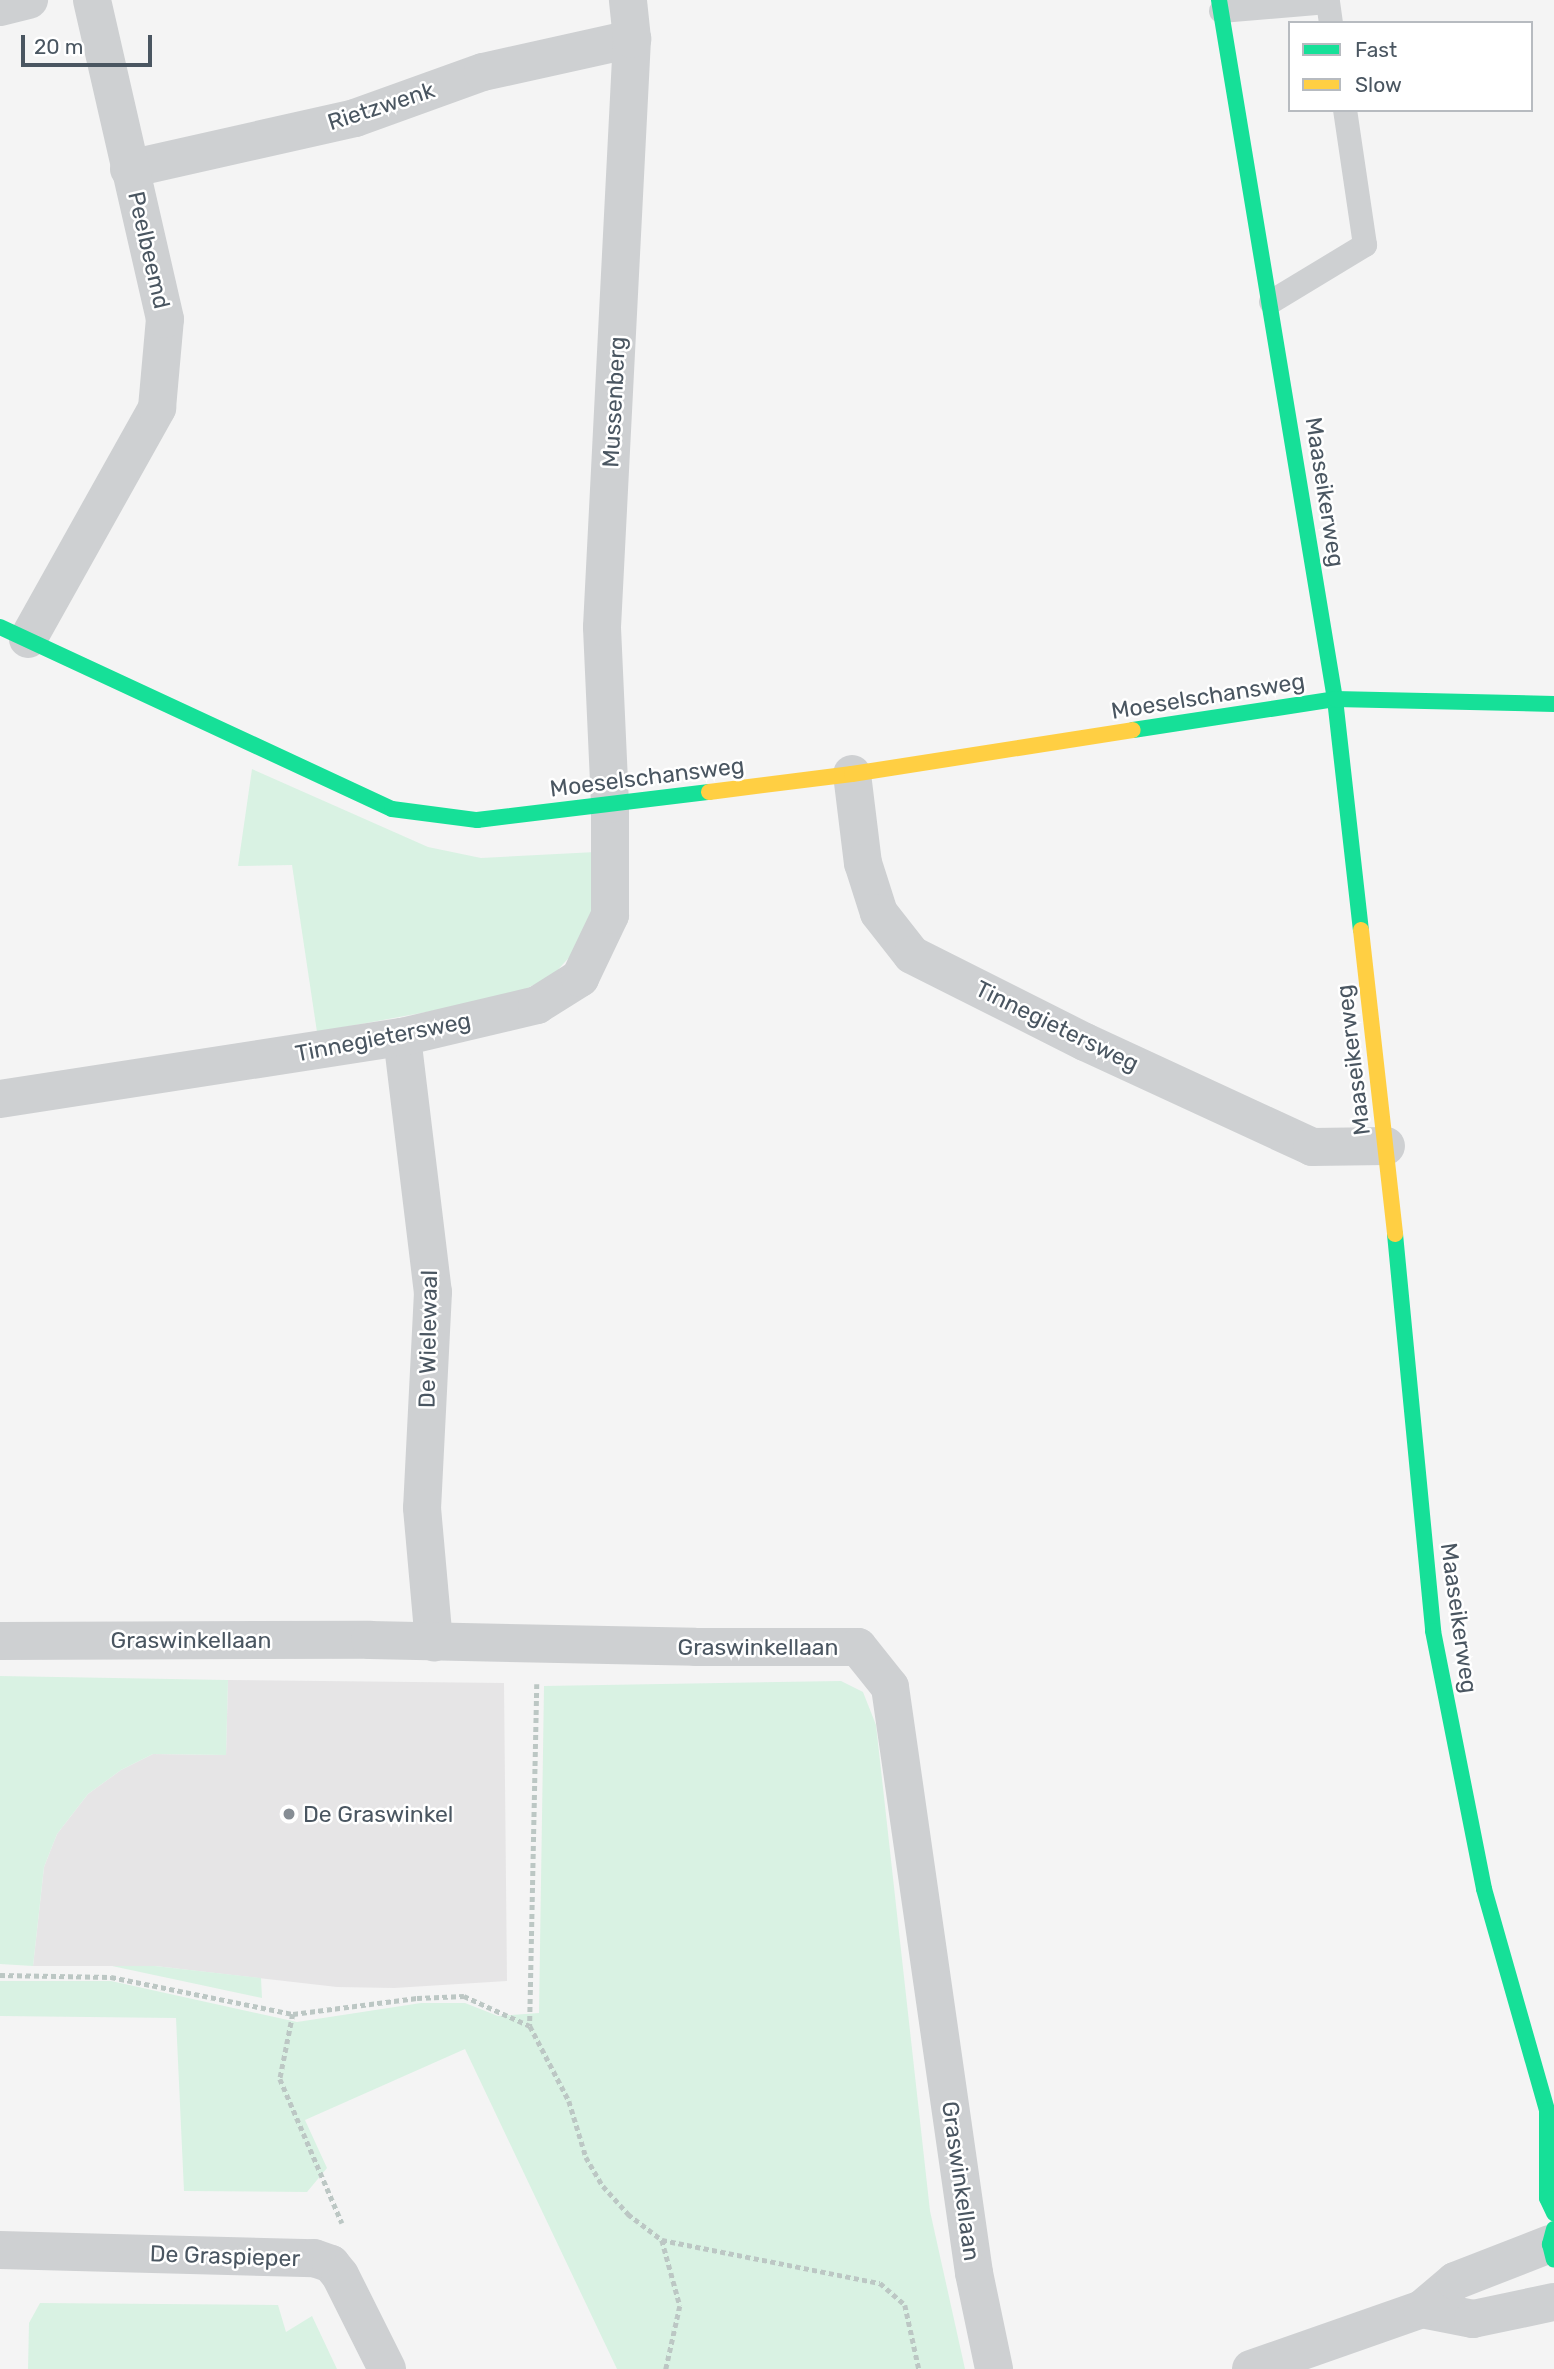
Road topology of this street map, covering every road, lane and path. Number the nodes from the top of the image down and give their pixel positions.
1 (29, 0) edge
2 (92, 0) edge
3 (628, 0) edge
4 (1220, 6) edge
5 (0, 7) edge
6 (1331, 21) edge
7 (632, 39) junction
8 (1345, 112) edge
9 (130, 169) junction
10 (1271, 302) junction
11 (14, 633) edge
12 (1335, 699) junction
13 (1554, 704) edge
14 (852, 774) junction
15 (610, 804) junction
16 (402, 1037) junction
17 (0, 1099) edge
18 (1386, 1146) junction
19 (0, 1641) edge
20 (434, 1643) junction
21 (538, 1644) junction
22 (0, 1975) edge
23 (293, 2014) junction
24 (530, 2026) junction
25 (1550, 2114) edge
26 (1553, 2236) edge
27 (662, 2241) junction
28 (0, 2250) edge
29 (331, 2264) junction
30 (1554, 2302) edge
31 (1422, 2309) junction
32 (387, 2369) edge
33 (666, 2369) edge
34 (919, 2369) edge
35 (994, 2369) edge
36 (1251, 2369) edge

1 - 5 street
2 - 9 street, Peelbeemd
3 - 7 street, Mussenberg
4 - 6 lane
4 - 10 street, Maaseikerweg
7 - 9 street, Rietzwenk
7 - 15 street, Mussenberg
8 - 10 lane
9 - 11 street, Peelbeemd
10 - 12 street, Maaseikerweg
11 - 15 street, Moeselschansweg
12 - 13 street, Moeselschansweg
12 - 14 street, Moeselschansweg
12 - 18 street, Maaseikerweg
14 - 15 street, Moeselschansweg
14 - 18 street, Tinnegietersweg
15 - 16 street, Tinnegietersweg
16 - 17 street, Tinnegietersweg
16 - 20 street, De Wielewaal
18 - 25 street, Maaseikerweg
19 - 20 street, Graswinkellaan
20 - 21 street, Graswinkellaan
21 - 24 path
21 - 35 street, Graswinkellaan
22 - 23 path
23 - 24 path
23 - 29 path
24 - 27 path
25 - 26 street, Maaseikerweg
26 - 31 street
27 - 33 path
27 - 34 path
28 - 29 street, De Graspieper
29 - 32 street, De Graspieper
30 - 31 street
31 - 36 street

